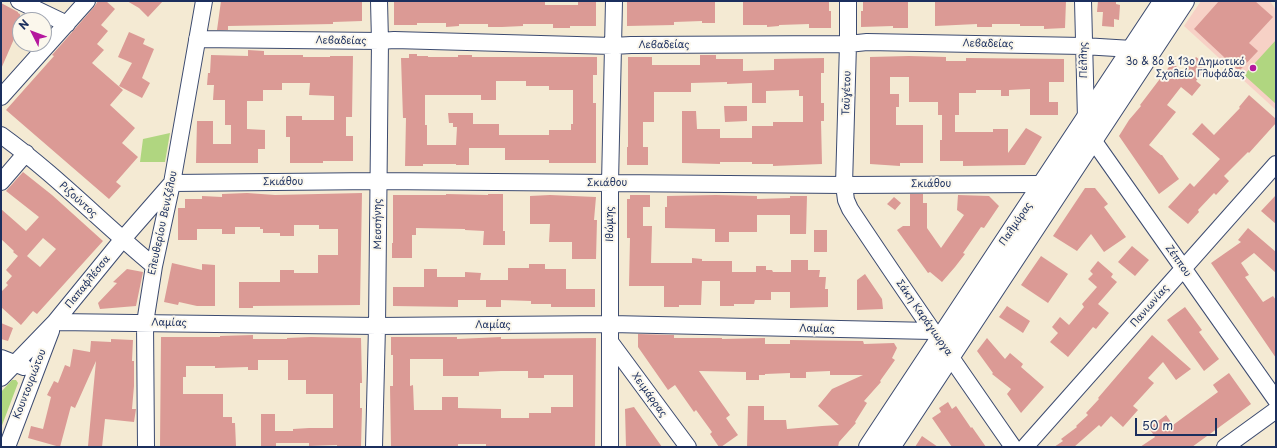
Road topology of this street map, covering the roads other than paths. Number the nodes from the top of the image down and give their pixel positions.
1 (19, 1) edge
2 (88, 1) edge
3 (204, 1) edge
4 (379, 1) edge
5 (614, 1) edge
6 (848, 1) edge
7 (1083, 1) edge
8 (1164, 1) edge
9 (1184, 1) edge
10 (67, 24) junction
11 (197, 39) junction
12 (380, 41) junction
13 (848, 44) junction
14 (613, 46) junction
15 (1084, 46) junction
16 (1132, 49) junction
17 (1, 97) edge
18 (1086, 119) junction
19 (1, 135) edge
20 (1093, 140) junction
21 (26, 153) junction
22 (1276, 164) edge
23 (378, 181) junction
24 (1, 182) edge
25 (172, 183) junction
26 (610, 183) junction
27 (1043, 184) junction
28 (844, 185) junction
29 (122, 240) junction
30 (154, 266) junction
31 (1183, 269) junction
32 (55, 322) junction
33 (145, 323) junction
34 (611, 324) junction
35 (377, 326) junction
36 (611, 343) junction
37 (940, 343) junction
38 (8, 361) edge
39 (35, 370) junction
40 (1, 378) edge
41 (1276, 400) edge
42 (1276, 410) edge
43 (6, 447) edge
44 (146, 447) edge
45 (374, 447) edge
46 (610, 447) edge
47 (688, 447) edge
48 (868, 447) edge
49 (890, 447) edge
50 (1013, 447) edge
51 (1025, 447) edge
52 (1225, 447) edge

1 - 10 street
2 - 10 street
3 - 11 street, Ελευθερίου Βενιζέλου
4 - 12 street, Μεσσήνης
5 - 14 street, Ιθώμης
6 - 13 street, Ταϋγέτου
7 - 15 street, Πέλλης
8 - 16 main road, Παλμύρας
9 - 20 main road, Παλμύρας
10 - 17 street
11 - 12 street, Λεβαδείας
11 - 25 street, Ελευθερίου Βενιζέλου
12 - 14 street, Λεβαδείας
12 - 23 street, Μεσσήνης
13 - 14 street, Λεβαδείας
13 - 15 street, Λεβαδείας
13 - 28 street, Ταϋγέτου
14 - 26 street, Ιθώμης
15 - 16 street, Λεβαδείας
15 - 18 street, Πέλλης
16 - 18 main road, Παλμύρας
18 - 20 street, Ζέππου
18 - 27 main road, Παλμύρας
19 - 21 street, Ριζούντος
20 - 31 street, Ζέππου
20 - 37 main road, Παλμύρας
21 - 24 street
21 - 29 street, Ριζούντος
22 - 31 street, Πανιωνίας
23 - 25 street, Σκιάθου
23 - 26 street, Σκιάθου
23 - 35 street, Μεσσήνης
25 - 29 street, Παπαφλέσσα
25 - 30 street, Ελευθερίου Βενιζέλου
26 - 28 street, Σκιάθου
26 - 34 street, Ιθώμης
27 - 28 street, Σκιάθου
27 - 37 main road, Παλμύρας
28 - 37 street, Σάκη Καράγιωργα
29 - 30 street, Ριζούντος
29 - 32 street, Παπαφλέσσα
30 - 33 street, Ελευθερίου Βενιζέλου
31 - 41 street, Ζέππου
31 - 51 street, Πανιωνίας
32 - 33 street, Λαμίας
32 - 38 street, Παπαφλέσσα
32 - 39 street, Κουντουριώτου
33 - 35 street, Λαμίας
33 - 44 street, Ελευθερίου Βενιζέλου
34 - 35 street, Λαμίας
34 - 36 street, Ιθώμης
34 - 37 street, Λαμίας
35 - 45 street, Μεσσήνης
36 - 46 street, Ιθώμης
36 - 47 street, Χειμάρρας
37 - 48 main road, Παλμύρας
37 - 49 main road, Παλμύρας
37 - 50 street, Σάκη Καράγιωργα
38 - 39 street
38 - 40 street, Παπαφλέσσα
39 - 43 street, Κουντουριώτου
42 - 52 street

